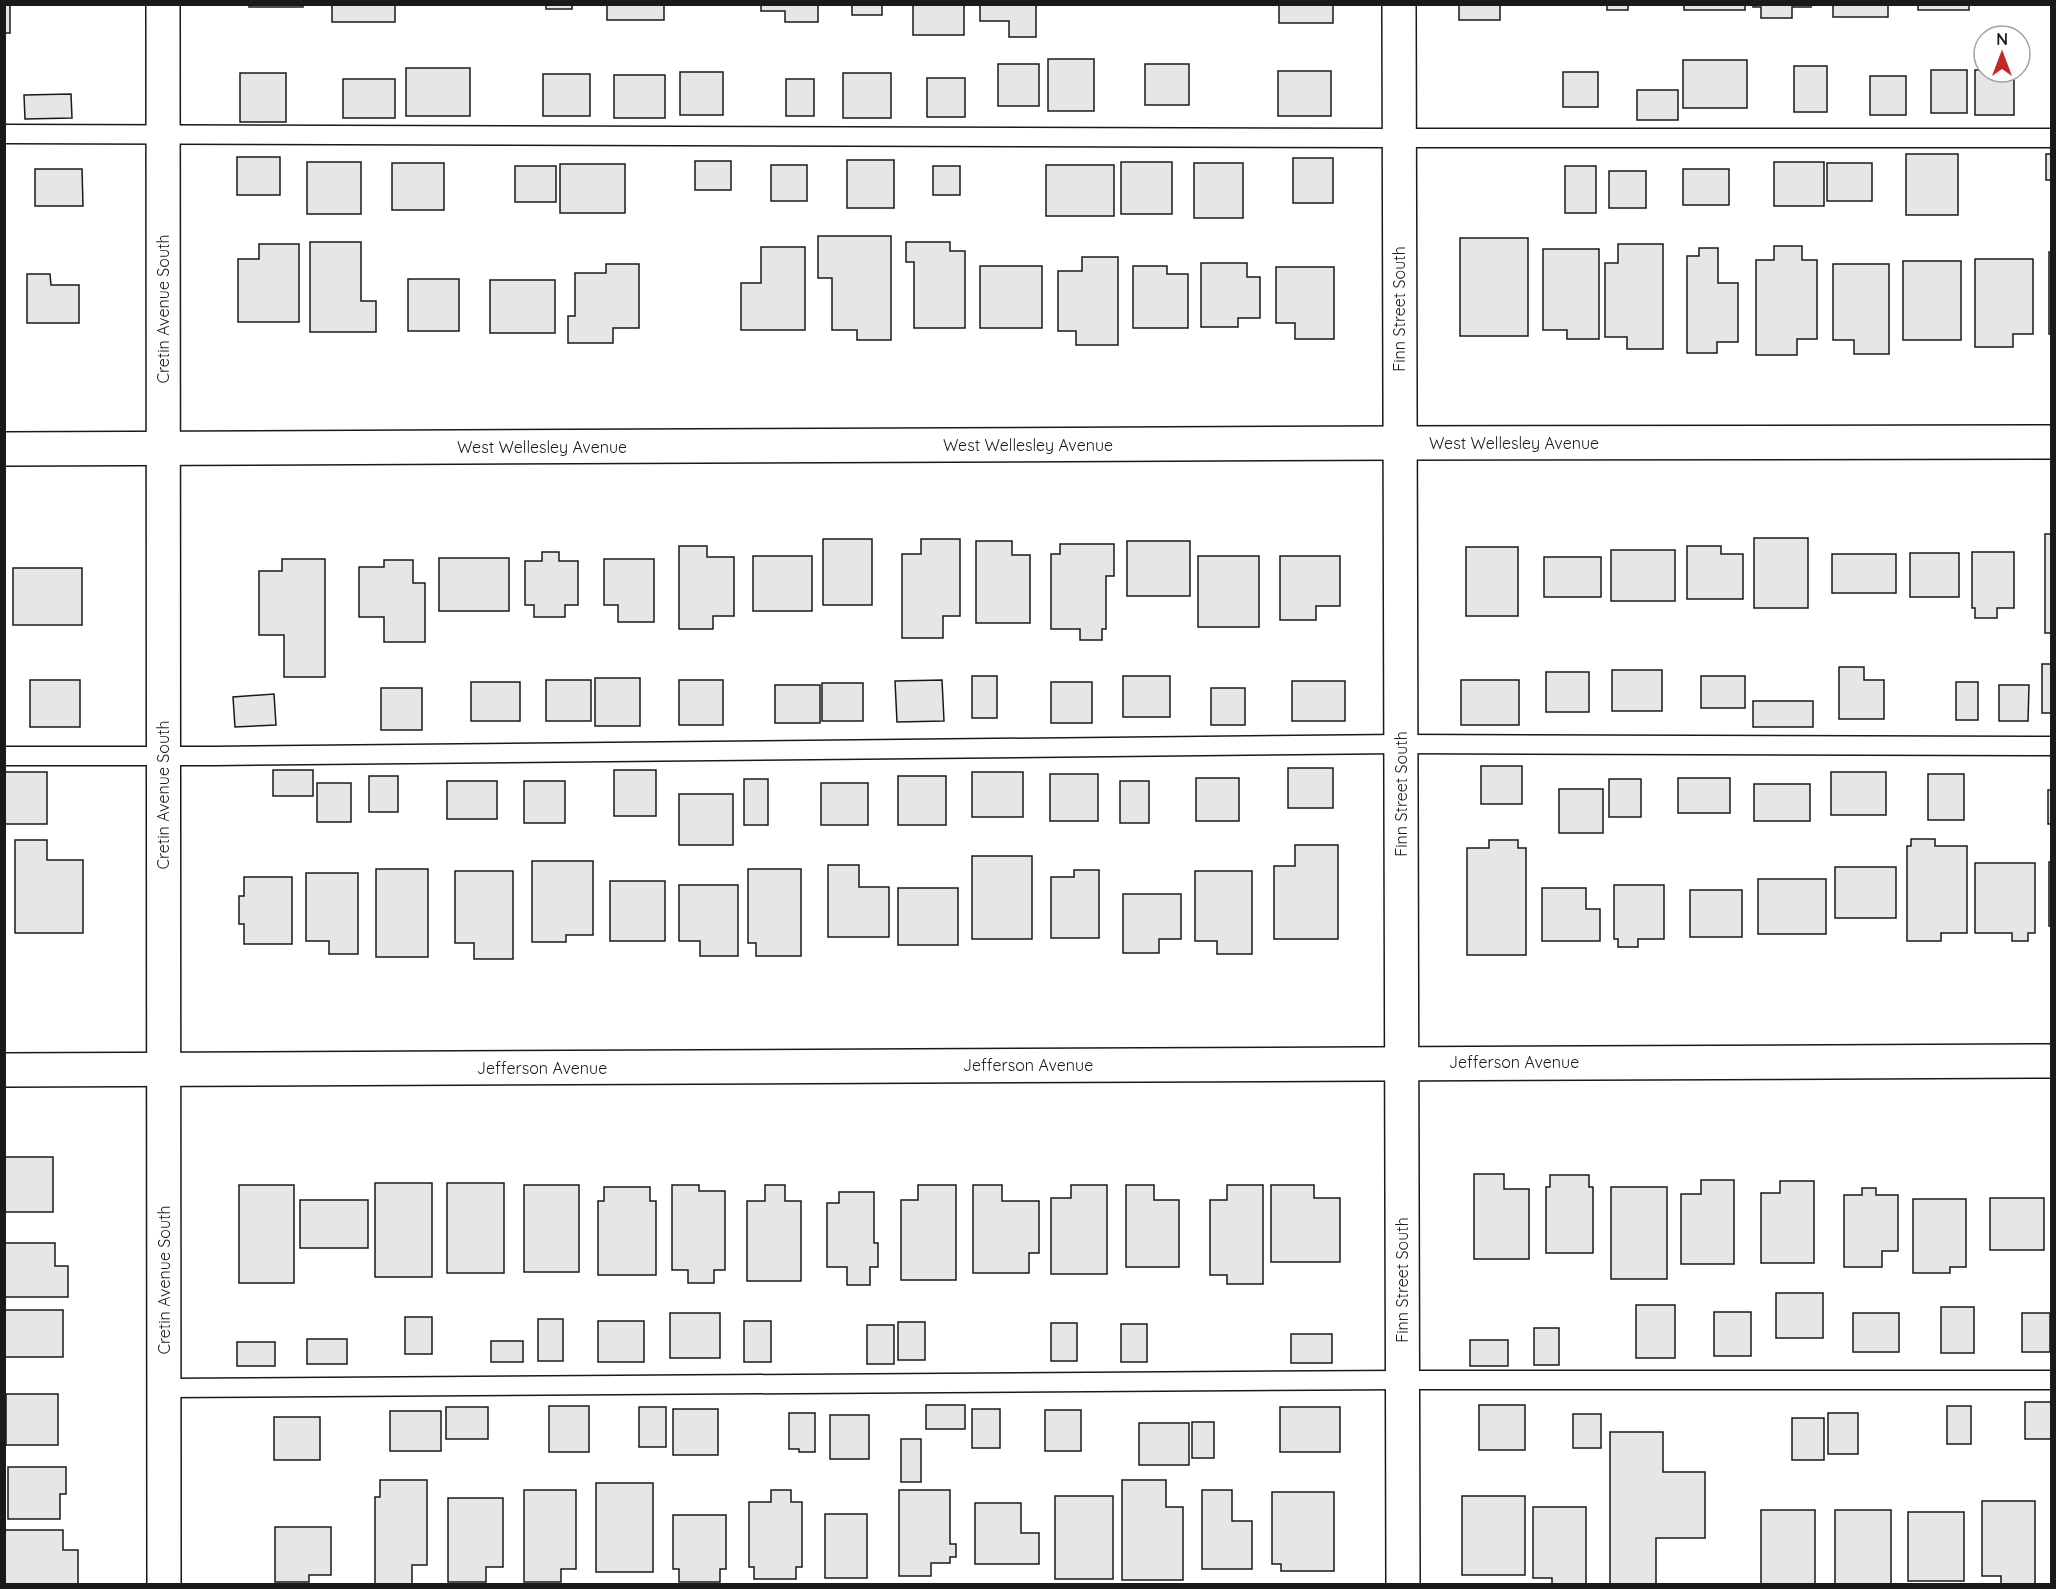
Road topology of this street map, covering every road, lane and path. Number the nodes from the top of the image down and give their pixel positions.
1 (163, 4) edge
2 (1399, 4) edge
3 (4, 134) edge
4 (163, 135) junction
5 (1400, 138) junction
6 (2052, 138) edge
7 (2052, 442) edge
8 (1399, 443) junction
9 (163, 448) junction
10 (4, 449) edge
11 (1401, 744) junction
12 (2052, 746) edge
13 (4, 756) edge
14 (163, 756) junction
15 (2052, 1061) edge
16 (1401, 1063) junction
17 (4, 1070) edge
18 (163, 1070) junction
19 (1402, 1380) junction
20 (2052, 1380) edge
21 (164, 1388) junction
22 (164, 1584) edge
23 (1403, 1584) edge

1 - 4 street, Cretin Avenue South
2 - 5 street, Finn Street South
3 - 4 lane
4 - 5 lane
4 - 9 street, Cretin Avenue South
5 - 6 lane
5 - 8 street, Finn Street South
7 - 8 street, West Wellesley Avenue
8 - 9 street, West Wellesley Avenue
8 - 11 street, Finn Street South
9 - 10 street, West Wellesley Avenue
9 - 14 street, Cretin Avenue South
11 - 12 lane
11 - 14 lane
11 - 16 street, Finn Street South
13 - 14 lane
14 - 18 street, Cretin Avenue South
15 - 16 street, Jefferson Avenue
16 - 18 street, Jefferson Avenue
16 - 19 street, Finn Street South
17 - 18 street, Jefferson Avenue
18 - 21 street, Cretin Avenue South
19 - 20 lane
19 - 21 lane
19 - 23 street, Finn Street South
21 - 22 street, Cretin Avenue South

